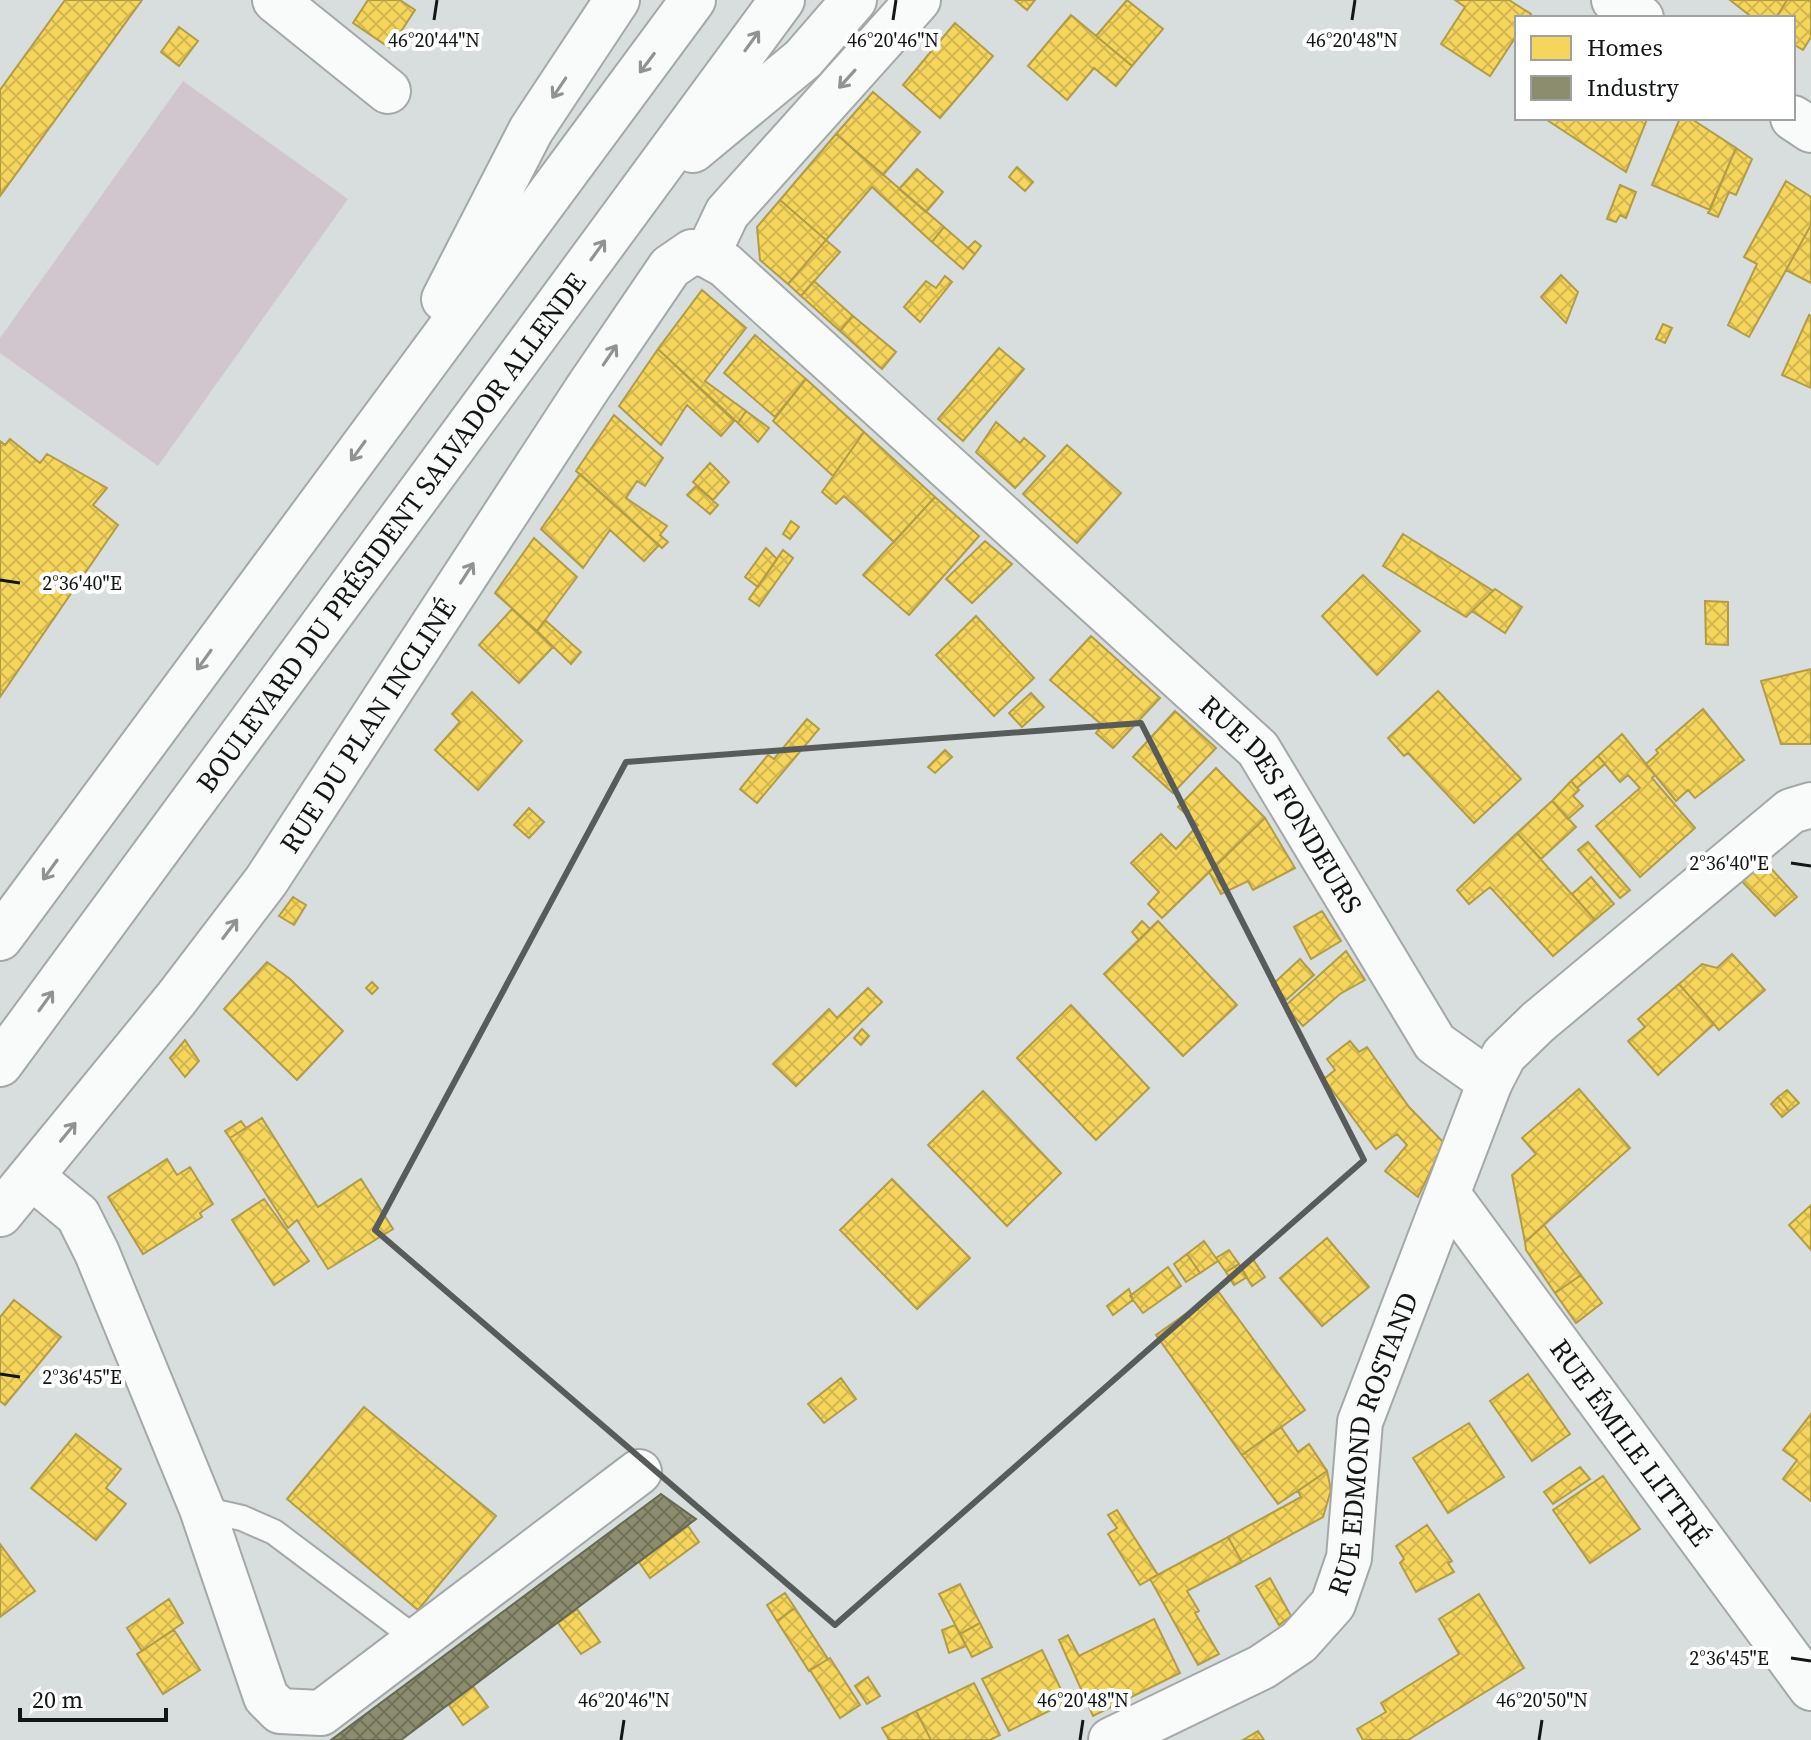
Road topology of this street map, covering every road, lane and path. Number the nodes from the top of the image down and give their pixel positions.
1 (275, 0) edge
2 (617, 0) edge
3 (693, 0) edge
4 (782, 0) edge
5 (854, 0) edge
6 (918, 0) edge
7 (1614, 0) edge
8 (1638, 16) edge
9 (388, 91) dead end
10 (641, 192) junction
11 (716, 260) junction
12 (386, 412) junction
13 (1811, 805) edge
14 (0, 938) edge
15 (0, 1064) edge
16 (1490, 1082) junction
17 (32, 1177) junction
18 (1449, 1196) junction
19 (0, 1214) edge
20 (639, 1472) dead end
21 (202, 1509) junction
22 (419, 1641) junction
23 (1811, 1688) edge
24 (1118, 1738) edge

1 - 9 street
2 -> 12 street
3 -> 12 street
10 -> 4 street, BOULEVARD DU PRÉSIDENT SALVADOR ALLENDE
5 - 10 street
6 -> 11 street
7 - 8 street
15 -> 10 street, BOULEVARD DU PRÉSIDENT SALVADOR ALLENDE
11 - 16 street, RUE DES FONDEURS
17 -> 11 street, RUE DU PLAN INCLINÉ
12 -> 14 street
13 - 16 street
16 - 18 street, RUE EDMOND ROSTAND
17 - 19 street, RUE DU PLAN INCLINÉ
17 - 21 street
18 - 23 street, RUE ÉMILE LITTRÉ
18 - 24 street, RUE EDMOND ROSTAND
20 - 22 street
21 - 22 lane
21 - 22 street

